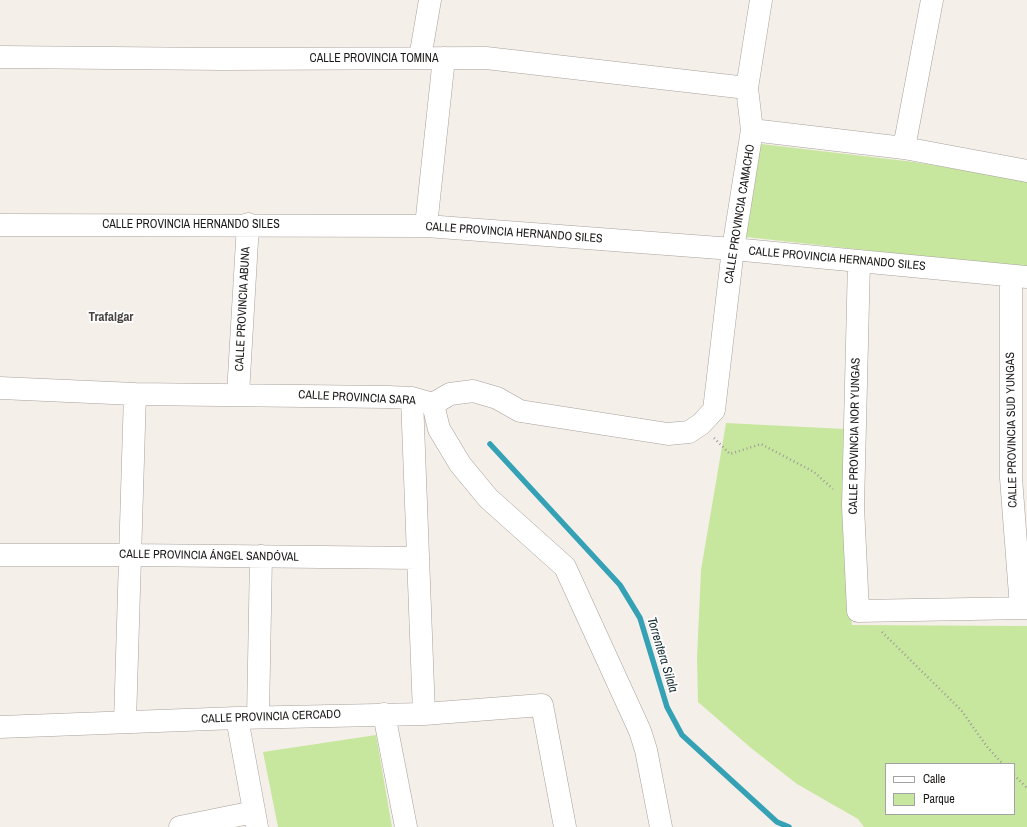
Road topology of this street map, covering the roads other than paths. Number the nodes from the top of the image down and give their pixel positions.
1 (430, 0) edge
2 (761, 0) edge
3 (932, 0) edge
4 (0, 57) edge
5 (420, 58) junction
6 (444, 58) junction
7 (747, 88) junction
8 (752, 130) junction
9 (904, 148) junction
10 (1027, 171) edge
11 (248, 224) junction
12 (0, 225) edge
13 (426, 226) junction
14 (733, 249) junction
15 (859, 261) junction
16 (1019, 276) edge
17 (0, 388) edge
18 (135, 394) junction
19 (238, 394) junction
20 (422, 401) junction
21 (701, 424) joint
22 (129, 554) junction
23 (0, 555) edge
24 (262, 556) junction
25 (418, 558) junction
26 (1024, 608) edge
27 (384, 714) junction
28 (424, 714) junction
29 (258, 717) junction
30 (237, 718) junction
31 (125, 722) junction
32 (0, 727) edge
33 (256, 819) edge
34 (180, 827) edge
35 (406, 827) edge
36 (565, 827) edge
37 (661, 827) edge

1 - 5 street
2 - 7 street, CALLE PROVINCIA CAMACHO
3 - 9 street
4 - 5 street, CALLE PROVINCIA TOMINA
5 - 6 street, CALLE PROVINCIA TOMINA
6 - 7 street, CALLE PROVINCIA TOMINA
6 - 13 street
7 - 8 street, CALLE PROVINCIA CAMACHO
8 - 9 street
8 - 14 street, CALLE PROVINCIA CAMACHO
9 - 10 street
11 - 12 street, CALLE PROVINCIA HERNANDO SILES
11 - 13 street, CALLE PROVINCIA HERNANDO SILES
11 - 19 street, CALLE PROVINCIA ABUNA
13 - 14 street, CALLE PROVINCIA HERNANDO SILES
14 - 15 street, CALLE PROVINCIA HERNANDO SILES
14 - 21 street, CALLE PROVINCIA CAMACHO
15 - 16 street, CALLE PROVINCIA HERNANDO SILES
15 - 26 street, CALLE PROVINCIA NOR YUNGAS
16 - 26 street, CALLE PROVINCIA SUD YUNGAS
17 - 18 street, CALLE PROVINCIA SARA
18 - 19 street, CALLE PROVINCIA SARA
18 - 22 street
19 - 20 street, CALLE PROVINCIA SARA
20 - 21 street, CALLE PROVINCIA SARA
20 - 25 street
20 - 37 street
22 - 23 street, CALLE PROVINCIA ÁNGEL SANDÓVAL
22 - 24 street, CALLE PROVINCIA ÁNGEL SANDÓVAL
22 - 31 street
24 - 25 street, CALLE PROVINCIA ÁNGEL SANDÓVAL
24 - 29 street
25 - 28 street
27 - 28 street, CALLE PROVINCIA CERCADO
27 - 29 street, CALLE PROVINCIA CERCADO
27 - 35 street
28 - 36 street, CALLE PROVINCIA CERCADO
29 - 30 street, CALLE PROVINCIA CERCADO
30 - 31 street, CALLE PROVINCIA CERCADO
30 - 33 street
31 - 32 street, CALLE PROVINCIA CERCADO
33 - 34 street

